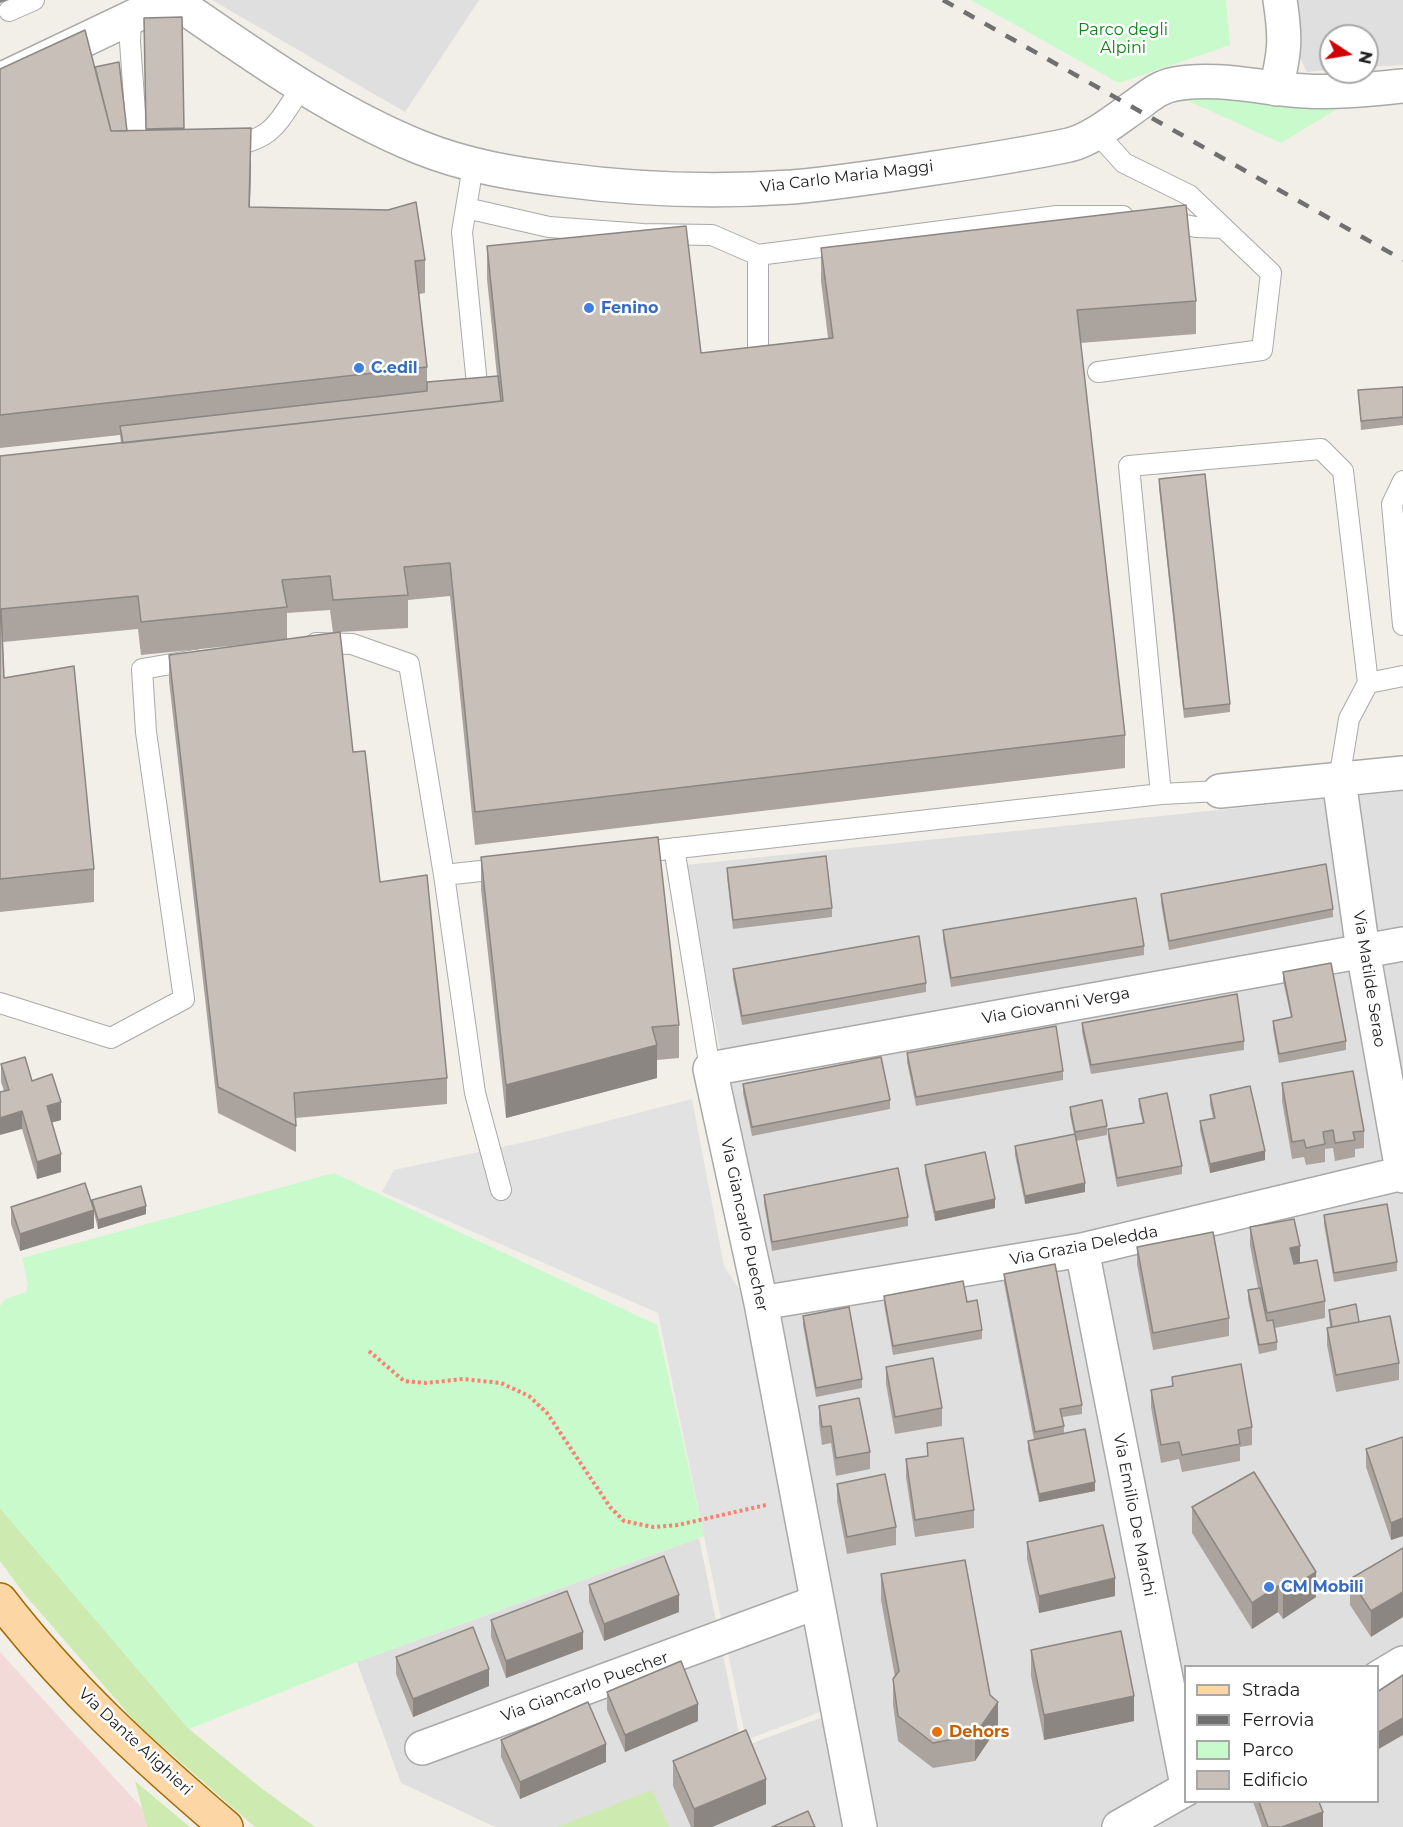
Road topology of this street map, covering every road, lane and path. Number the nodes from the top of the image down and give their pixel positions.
1 (34, 0) edge
2 (168, 0) edge
3 (173, 0) edge
4 (1280, 0) edge
5 (9, 11) dead end
6 (131, 18) junction
7 (0, 80) edge
8 (1403, 86) edge
9 (301, 88) junction
10 (1276, 89) junction
11 (1096, 132) junction
12 (207, 151) edge
13 (162, 153) edge
14 (473, 166) junction
15 (466, 208) junction
16 (1224, 228) junction
17 (758, 255) junction
18 (758, 355) edge
19 (1098, 372) dead end
20 (468, 415) edge
21 (1403, 481) edge
22 (1403, 625) edge
23 (295, 644) edge
24 (208, 657) edge
25 (1403, 676) edge
26 (1368, 683) junction
27 (1403, 773) edge
28 (1339, 780) junction
29 (1220, 791) joint
30 (1161, 794) junction
31 (674, 848) junction
32 (616, 855) edge
33 (525, 866) edge
34 (444, 875) junction
35 (1403, 944) edge
36 (1363, 951) junction
37 (0, 1003) edge
38 (710, 1069) junction
39 (1403, 1174) edge
40 (501, 1190) dead end
41 (1082, 1250) junction
42 (761, 1303) junction
43 (369, 1351) dead end
44 (796, 1499) junction
45 (0, 1600) edge
46 (817, 1602) junction
47 (1403, 1663) edge
48 (1379, 1677) edge
49 (422, 1748) dead end
50 (1184, 1775) edge
51 (1184, 1790) edge
52 (226, 1827) edge
53 (860, 1827) edge
54 (1119, 1827) edge

1 - 5 lane
2 - 6 street
3 - 9 street, Via Carlo Maria Maggi
4 - 10 street
6 - 7 street
6 - 13 lane
8 - 10 street, Via Carlo Maria Maggi
9 - 12 lane
9 - 14 street, Via Carlo Maria Maggi
10 - 11 street, Via Carlo Maria Maggi
11 - 14 street, Via Carlo Maria Maggi
11 - 16 lane
14 - 15 lane
15 - 17 lane
15 - 20 lane
16 - 17 lane
16 - 19 lane
17 - 18 lane
21 - 22 lane
23 - 34 lane
24 - 37 lane
25 - 26 lane
26 - 28 lane
26 - 30 lane
27 - 28 street
28 - 29 street
28 - 36 street, Via Matilde Serao
29 - 30 lane
30 - 31 lane
31 - 32 lane
31 - 38 lane, Via Giancarlo Puecher
33 - 34 lane
34 - 40 lane
35 - 36 street, Via Giovanni Verga
36 - 38 street, Via Giovanni Verga
36 - 39 street, Via Matilde Serao
38 - 42 street, Via Giancarlo Puecher
39 - 41 street, Via Grazia Deledda
41 - 42 street, Via Grazia Deledda
41 - 50 street, Via Emilio De Marchi
42 - 44 street, Via Giancarlo Puecher
43 - 44 path
44 - 46 street, Via Giancarlo Puecher
45 - 52 main road, Via Dante Alighieri
46 - 49 street, Via Giancarlo Puecher
46 - 53 street, Via Giancarlo Puecher
47 - 48 street
51 - 54 street

